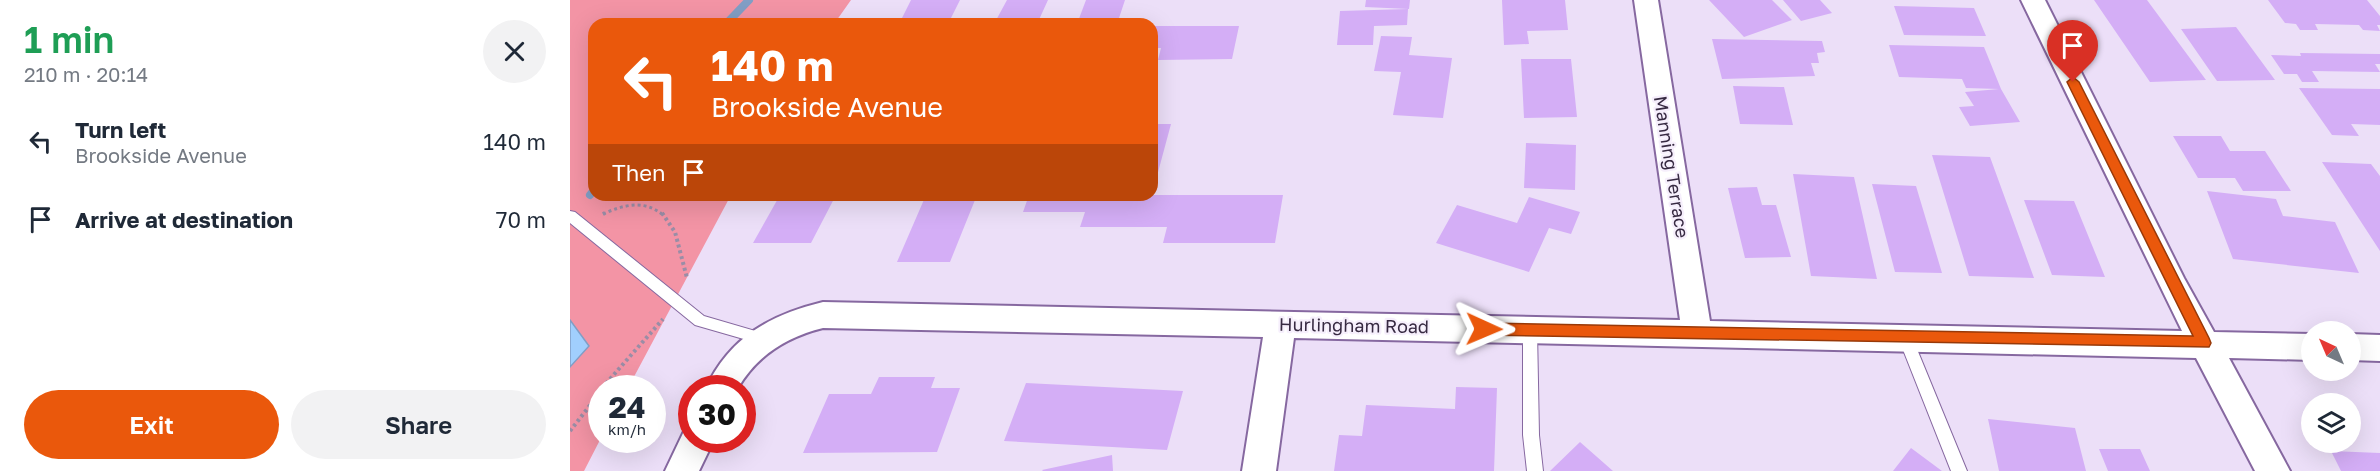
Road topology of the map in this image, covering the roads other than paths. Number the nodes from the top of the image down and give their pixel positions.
1 (1646, 0) edge
2 (2033, 0) edge
3 (570, 216) edge
4 (1280, 325) junction
5 (1530, 330) junction
6 (1697, 334) junction
7 (761, 338) junction
8 (1905, 338) junction
9 (2204, 343) junction
10 (2301, 346) edge
11 (2361, 347) edge
12 (2380, 348) edge
13 (728, 375) edge
14 (691, 453) edge
15 (682, 471) edge
16 (1259, 471) edge
17 (1535, 471) edge
18 (1959, 471) edge
19 (2273, 471) edge

1 - 6 street, Manning Terrace
2 - 9 street
3 - 7 lane
4 - 5 street, Hurlingham Road
4 - 7 street, Hurlingham Road
4 - 16 street
5 - 6 street, Hurlingham Road
5 - 17 lane
6 - 8 street, Hurlingham Road
7 - 13 street, Hurlingham Road
8 - 9 street, Hurlingham Road
8 - 18 lane
9 - 10 street, Hurlingham Road
9 - 19 street
11 - 12 street
14 - 15 street

